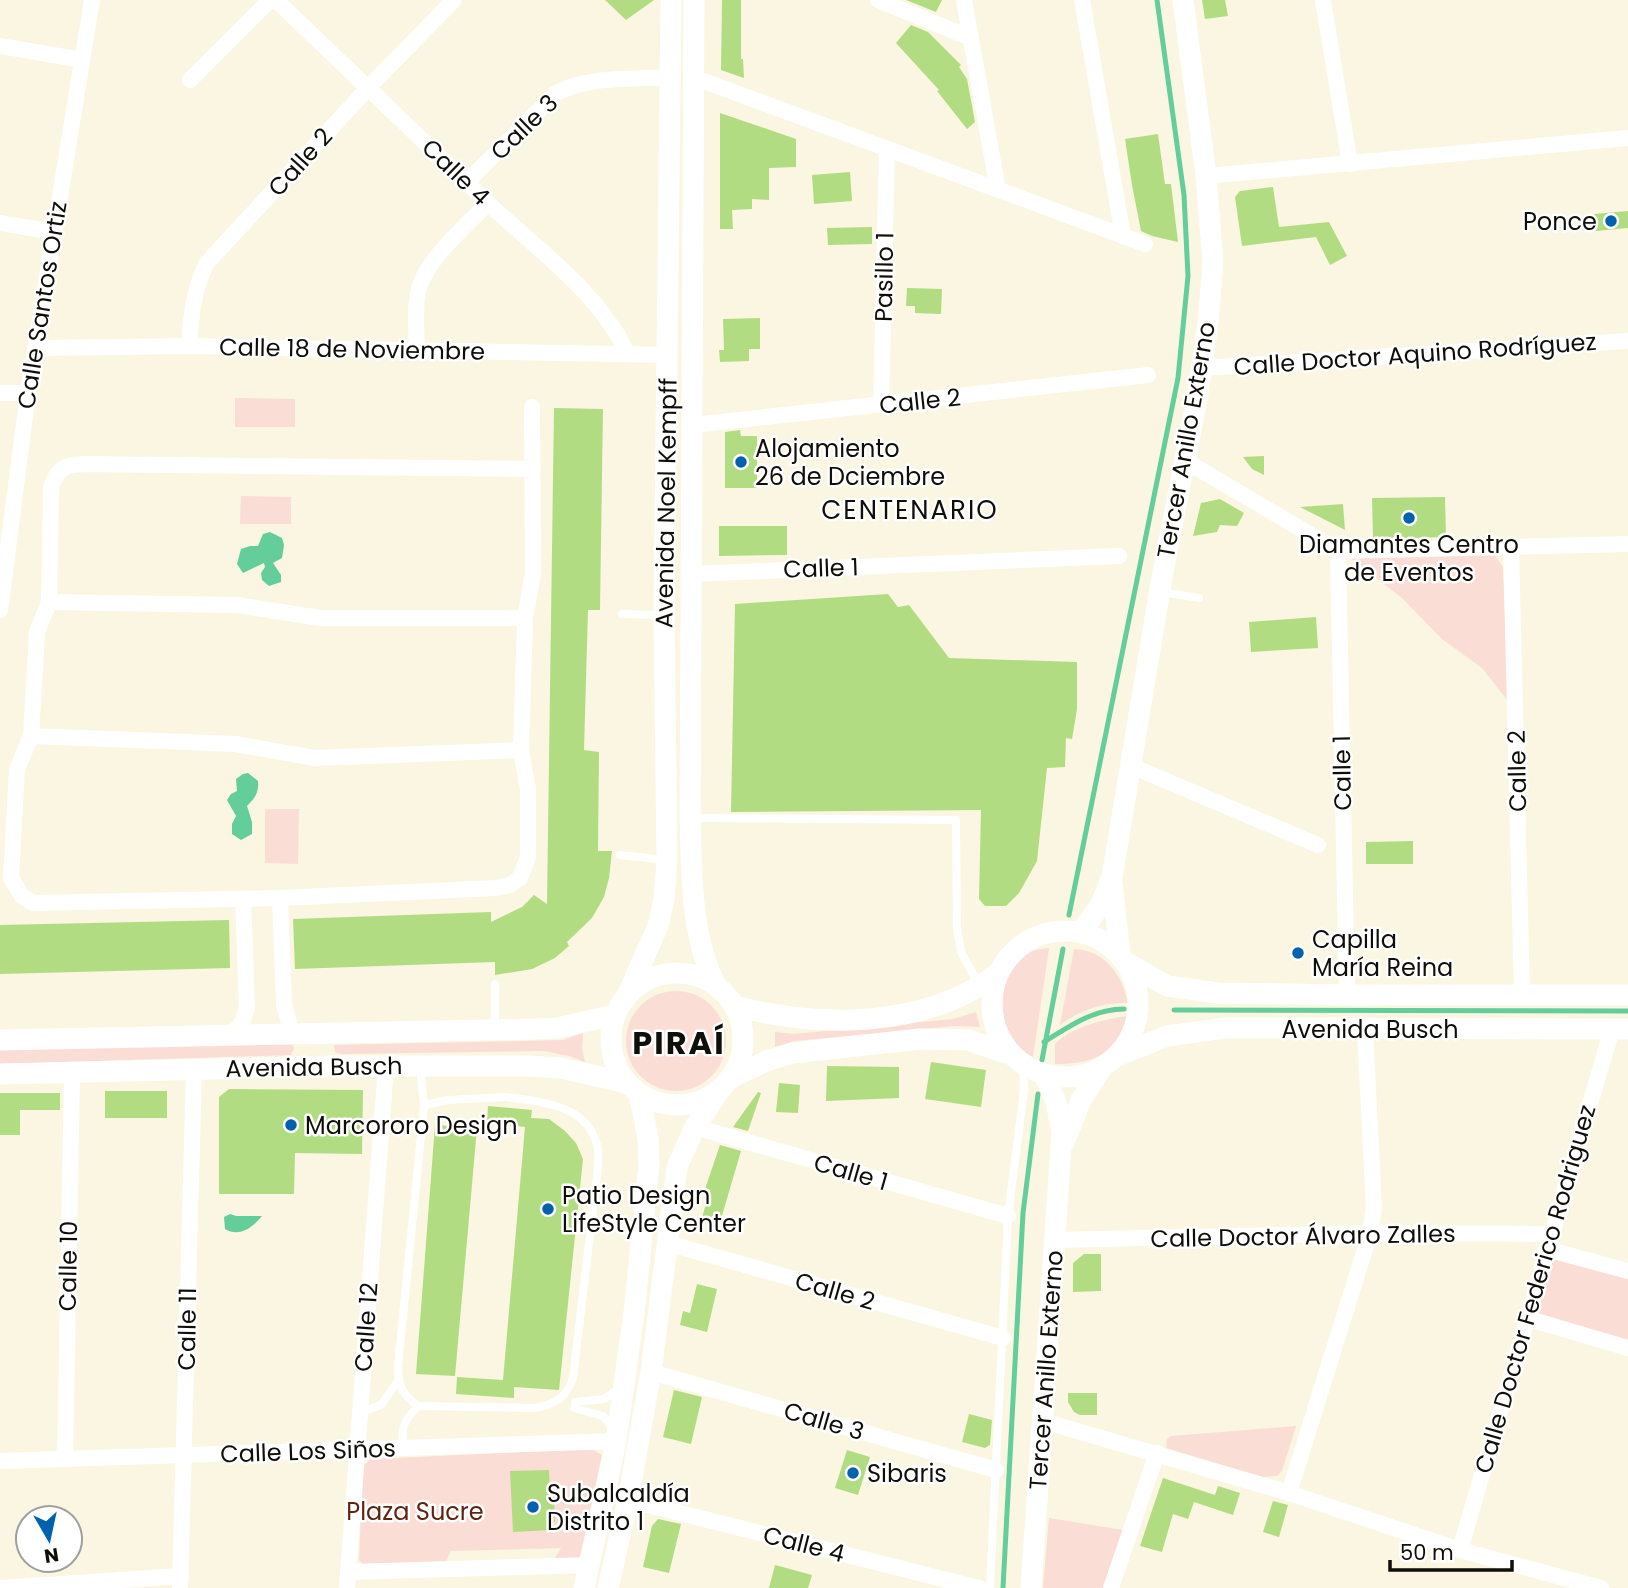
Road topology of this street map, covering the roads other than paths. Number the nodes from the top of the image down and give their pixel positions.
1 (92, 0) edge
2 (270, 0) edge
3 (276, 0) edge
4 (454, 0) edge
5 (671, 0) edge
6 (680, 0) edge
7 (694, 0) edge
8 (878, 0) edge
9 (964, 0) edge
10 (1082, 0) edge
11 (1183, 0) edge
12 (1324, 0) edge
13 (971, 38) junction
14 (0, 46) edge
15 (82, 60) junction
16 (693, 77) junction
17 (670, 78) junction
18 (190, 80) dead end
19 (368, 88) junction
20 (1628, 138) edge
21 (887, 149) junction
22 (1350, 164) junction
23 (1206, 176) junction
24 (467, 182) junction
25 (998, 190) junction
26 (488, 203) junction
27 (0, 223) edge
28 (54, 232) junction
29 (1124, 236) junction
30 (694, 240) junction
31 (1145, 244) dead end
32 (1628, 341) edge
33 (189, 346) junction
34 (35, 348) junction
35 (417, 352) junction
36 (627, 352) junction
37 (668, 360) junction
38 (1202, 368) junction
39 (1148, 375) dead end
40 (0, 393) edge
41 (27, 393) junction
42 (881, 405) junction
43 (532, 407) dead end
44 (692, 425) junction
45 (1184, 460) junction
46 (533, 469) junction
47 (667, 478) junction
48 (691, 537) junction
49 (4, 540) edge
50 (1628, 544) edge
51 (1511, 547) junction
52 (1338, 551) junction
53 (1119, 556) dead end
54 (691, 574) junction
55 (1159, 592) junction
56 (1199, 598) dead end
57 (49, 602) junction
58 (0, 611) edge
59 (622, 614) dead end
60 (664, 615) junction
61 (525, 618) junction
62 (31, 736) junction
63 (522, 750) junction
64 (1131, 766) junction
65 (690, 818) junction
66 (1318, 845) dead end
67 (620, 855) dead end
68 (667, 860) junction
69 (1112, 877) junction
70 (280, 898) junction
71 (243, 899) junction
72 (1081, 932) junction
73 (1123, 958) junction
74 (989, 981) junction
75 (495, 984) dead end
76 (716, 986) junction
77 (1347, 995) junction
78 (1522, 995) junction
79 (1628, 995) edge
80 (620, 1006) junction
81 (734, 1006) junction
82 (1564, 1014) junction
83 (1620, 1029) edge
84 (495, 1030) junction
85 (1365, 1030) junction
86 (292, 1033) junction
87 (333, 1033) junction
88 (230, 1036) junction
89 (0, 1040) edge
90 (1017, 1059) junction
91 (1110, 1061) junction
92 (336, 1066) junction
93 (386, 1066) junction
94 (419, 1066) junction
95 (290, 1067) junction
96 (194, 1069) junction
97 (72, 1073) junction
98 (0, 1074) edge
99 (1044, 1074) junction
100 (726, 1082) junction
101 (633, 1088) junction
102 (424, 1105) junction
103 (695, 1127) junction
104 (1061, 1152) junction
105 (1008, 1216) junction
106 (1370, 1233) junction
107 (1055, 1240) junction
108 (1548, 1241) junction
109 (667, 1243) junction
110 (1628, 1271) edge
111 (635, 1306) junction
112 (1526, 1318) junction
113 (1003, 1338) junction
114 (1628, 1348) edge
115 (651, 1372) junction
116 (398, 1381) junction
117 (624, 1384) junction
118 (419, 1406) junction
119 (359, 1413) junction
120 (1043, 1421) junction
121 (617, 1438) junction
122 (404, 1448) junction
123 (356, 1450) junction
124 (1157, 1453) junction
125 (184, 1455) junction
126 (65, 1459) junction
127 (0, 1461) edge
128 (996, 1470) junction
129 (1289, 1493) junction
130 (628, 1500) junction
131 (1460, 1550) junction
132 (590, 1565) junction
133 (348, 1580) edge
134 (180, 1582) edge
135 (0, 1588) edge
136 (584, 1588) edge
137 (601, 1588) edge
138 (608, 1588) edge
139 (979, 1588) edge
140 (990, 1588) edge
141 (1031, 1588) edge
142 (1111, 1588) edge
143 (1601, 1588) edge

1 - 15 street, Calle Santos Ortiz
2 - 18 street
3 - 19 street, Calle 4
4 - 19 street, Calle 2
5 - 17 main road, Avenida Noel Kempff
6 - 16 main road
7 - 16 main road, Avenida Noel Kempff
8 - 13 street
9 - 13 street
10 - 29 street
11 - 23 main road, Tercer Anillo Externo
12 - 22 street
13 - 25 street
14 - 15 street
15 - 28 street, Calle Santos Ortiz
16 - 21 street
16 - 30 main road, Avenida Noel Kempff
17 - 24 street, Calle 3
17 - 30 main road
17 - 37 main road, Avenida Noel Kempff
19 - 24 street, Calle 4
19 - 33 street, Calle 2
20 - 22 street
21 - 25 street
21 - 42 street, Pasillo 1
22 - 23 street
23 - 38 main road, Tercer Anillo Externo
24 - 26 street, Calle 4
25 - 29 street
26 - 35 street
26 - 36 street, Calle 4
27 - 28 street
28 - 34 street, Calle Santos Ortiz
29 - 31 street
30 - 44 main road, Avenida Noel Kempff
32 - 38 street, Calle Doctor Aquino Rodríguez
33 - 34 street, Calle 18 de Noviembre
33 - 35 street, Calle 18 de Noviembre
34 - 41 street, Calle Santos Ortiz
35 - 36 street, Calle 18 de Noviembre
36 - 37 street, Calle 18 de Noviembre
37 - 44 main road
37 - 47 main road, Avenida Noel Kempff
38 - 45 main road, Tercer Anillo Externo
39 - 42 street, Calle 2
40 - 41 street
41 - 49 street, Calle Santos Ortiz
42 - 44 street, Calle 2
43 - 46 street
44 - 48 main road, Avenida Noel Kempff
45 - 52 street
45 - 55 main road, Tercer Anillo Externo
46 - 57 street
46 - 61 street
47 - 48 main road
47 - 60 main road, Avenida Noel Kempff
48 - 54 main road, Avenida Noel Kempff
49 - 58 street, Calle Santos Ortiz
50 - 51 street
51 - 52 street
51 - 78 street, Calle 2
52 - 77 street, Calle 1
53 - 54 street, Calle 1
54 - 65 main road, Avenida Noel Kempff
55 - 56 lane
55 - 64 main road, Tercer Anillo Externo
57 - 61 street
57 - 62 street
59 - 60 lane
60 - 68 main road, Avenida Noel Kempff
61 - 63 street
62 - 63 street
62 - 71 street
63 - 70 street
64 - 66 street
64 - 69 main road, Tercer Anillo Externo
65 - 74 lane
65 - 76 main road, Avenida Noel Kempff
67 - 68 lane
68 - 80 main road, Avenida Noel Kempff
69 - 72 main road, Tercer Anillo Externo
69 - 73 main road, Tercer Anillo Externo
70 - 71 street
70 - 86 street
71 - 88 street
72 - 73 main road
72 - 74 main road
73 - 77 main road, Avenida Busch
73 - 91 main road
74 - 81 main road
74 - 90 main road
75 - 84 lane
76 - 80 main road
76 - 81 main road
77 - 78 main road, Avenida Busch
78 - 82 main road, Avenida Busch
79 - 82 main road, Avenida Busch
80 - 84 main road, Avenida Busch
80 - 101 main road
81 - 100 main road
82 - 83 main road, Avenida Busch
82 - 85 main road, Avenida Busch
83 - 108 street, Calle Doctor Federico Rodriguez
84 - 87 main road, Avenida Busch
85 - 91 main road, Avenida Busch
85 - 106 street
86 - 87 main road, Avenida Busch
86 - 88 main road, Avenida Busch
86 - 95 main road
87 - 92 main road
88 - 89 main road, Avenida Busch
90 - 99 main road
90 - 100 main road
90 - 105 lane
91 - 99 main road
91 - 104 main road, Tercer Anillo Externo
92 - 93 main road, Avenida Busch
92 - 95 main road, Avenida Busch
93 - 94 main road, Avenida Busch
93 - 119 street, Calle 12
94 - 101 main road, Avenida Busch
94 - 102 lane
95 - 96 main road, Avenida Busch
96 - 97 main road, Avenida Busch
96 - 125 street, Calle 11
97 - 98 main road, Avenida Busch
97 - 126 street, Calle 10
99 - 104 main road, Tercer Anillo Externo
100 - 101 main road
100 - 103 main road
101 - 111 main road
102 - 116 lane
102 - 118 lane
103 - 105 street, Calle 1
103 - 109 main road
104 - 107 main road, Tercer Anillo Externo
105 - 113 lane
106 - 107 street, Calle Doctor Álvaro Zalles
106 - 108 street, Calle Doctor Álvaro Zalles
106 - 129 street
107 - 120 main road, Tercer Anillo Externo
108 - 110 street, Calle Doctor Álvaro Zalles
108 - 112 street, Calle Doctor Federico Rodriguez
109 - 113 street, Calle 2
109 - 115 main road
111 - 117 main road
111 - 130 main road
112 - 114 street
112 - 131 street, Calle Doctor Federico Rodriguez
113 - 128 lane
115 - 128 street, Calle 3
115 - 130 main road
116 - 118 lane
116 - 119 lane
117 - 121 main road
117 - 121 lane
118 - 122 lane
119 - 123 street, Calle 12
120 - 124 street
120 - 141 main road, Tercer Anillo Externo
121 - 122 street, Calle Los Siños
121 - 132 main road
122 - 123 street, Calle Los Siños
123 - 125 street, Calle Los Siños
123 - 133 street, Calle 12
124 - 129 street
124 - 142 street
125 - 126 street, Calle Los Siños
125 - 134 street, Calle 11
126 - 127 street, Calle Los Siños
128 - 140 lane
129 - 131 street
130 - 138 main road
130 - 139 street, Calle 4
131 - 143 street
132 - 133 street
132 - 136 main road
132 - 137 main road
134 - 135 street

